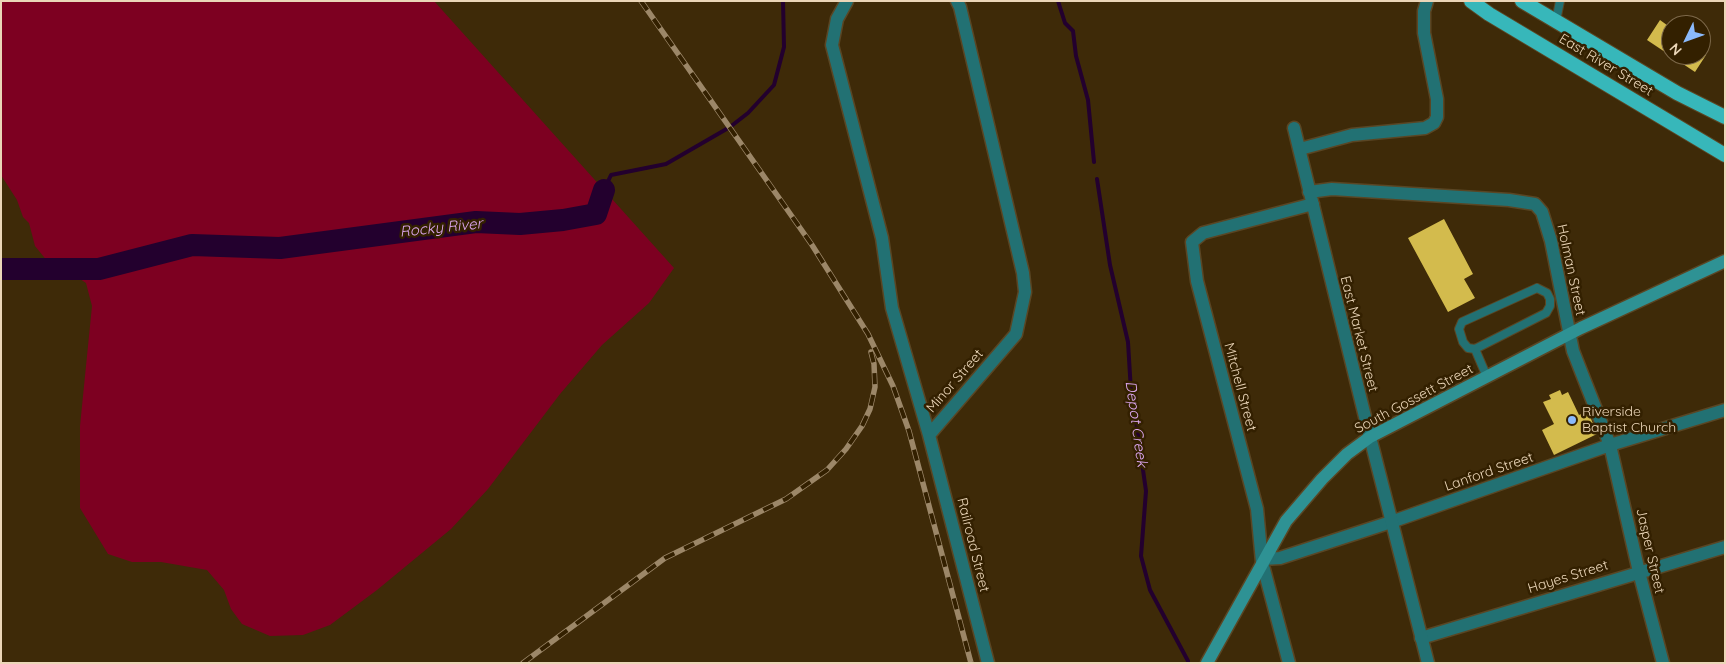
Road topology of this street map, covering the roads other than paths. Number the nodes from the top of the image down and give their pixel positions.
1 (847, 1) edge
2 (956, 1) edge
3 (1427, 1) edge
4 (1471, 1) edge
5 (1560, 1) edge
6 (1531, 4) edge
7 (1556, 21) junction
8 (1725, 117) edge
9 (1294, 128) dead end
10 (1300, 148) junction
11 (1725, 155) edge
12 (1311, 198) junction
13 (1725, 261) edge
14 (1563, 308) junction
15 (1546, 313) junction
16 (1570, 334) junction
17 (1475, 348) junction
18 (1487, 377) junction
19 (1725, 410) edge
20 (929, 435) junction
21 (1370, 437) junction
22 (1610, 445) junction
23 (1391, 522) junction
24 (1725, 547) edge
25 (1263, 559) junction
26 (1638, 572) junction
27 (1421, 638) junction
28 (988, 663) edge
29 (1207, 663) edge
30 (1289, 663) edge
31 (1428, 663) edge
32 (1664, 663) edge

1 - 20 street, Minor Street
2 - 20 street, Minor Street
3 - 10 street
4 - 11 highway, East River Street
5 - 7 lane
6 - 7 highway, East River Street
7 - 8 highway, East River Street
9 - 10 street, East Market Street
10 - 12 street, East Market Street
12 - 14 street, Holman Street
12 - 21 street, East Market Street
12 - 25 street, Mitchell Street
13 - 16 main road, South Gossett Street
14 - 15 lane
14 - 16 street, Holman Street
15 - 17 lane
15 - 17 lane
16 - 18 main road, South Gossett Street
16 - 22 street, Holman Street
17 - 18 lane
18 - 21 main road, South Gossett Street
19 - 22 street, Lanford Street
20 - 28 street, Railroad Street
21 - 23 street, East Market Street
21 - 25 main road, South Gossett Street
22 - 23 street, Lanford Street
22 - 26 street, Jasper Street
23 - 25 street, Lanford Street
23 - 27 street, East Market Street
24 - 26 street, Hayes Street
25 - 29 main road, South Gossett Street
25 - 30 street, Mitchell Street
26 - 27 street, Hayes Street
26 - 32 street, Jasper Street
27 - 31 street, East Market Street

